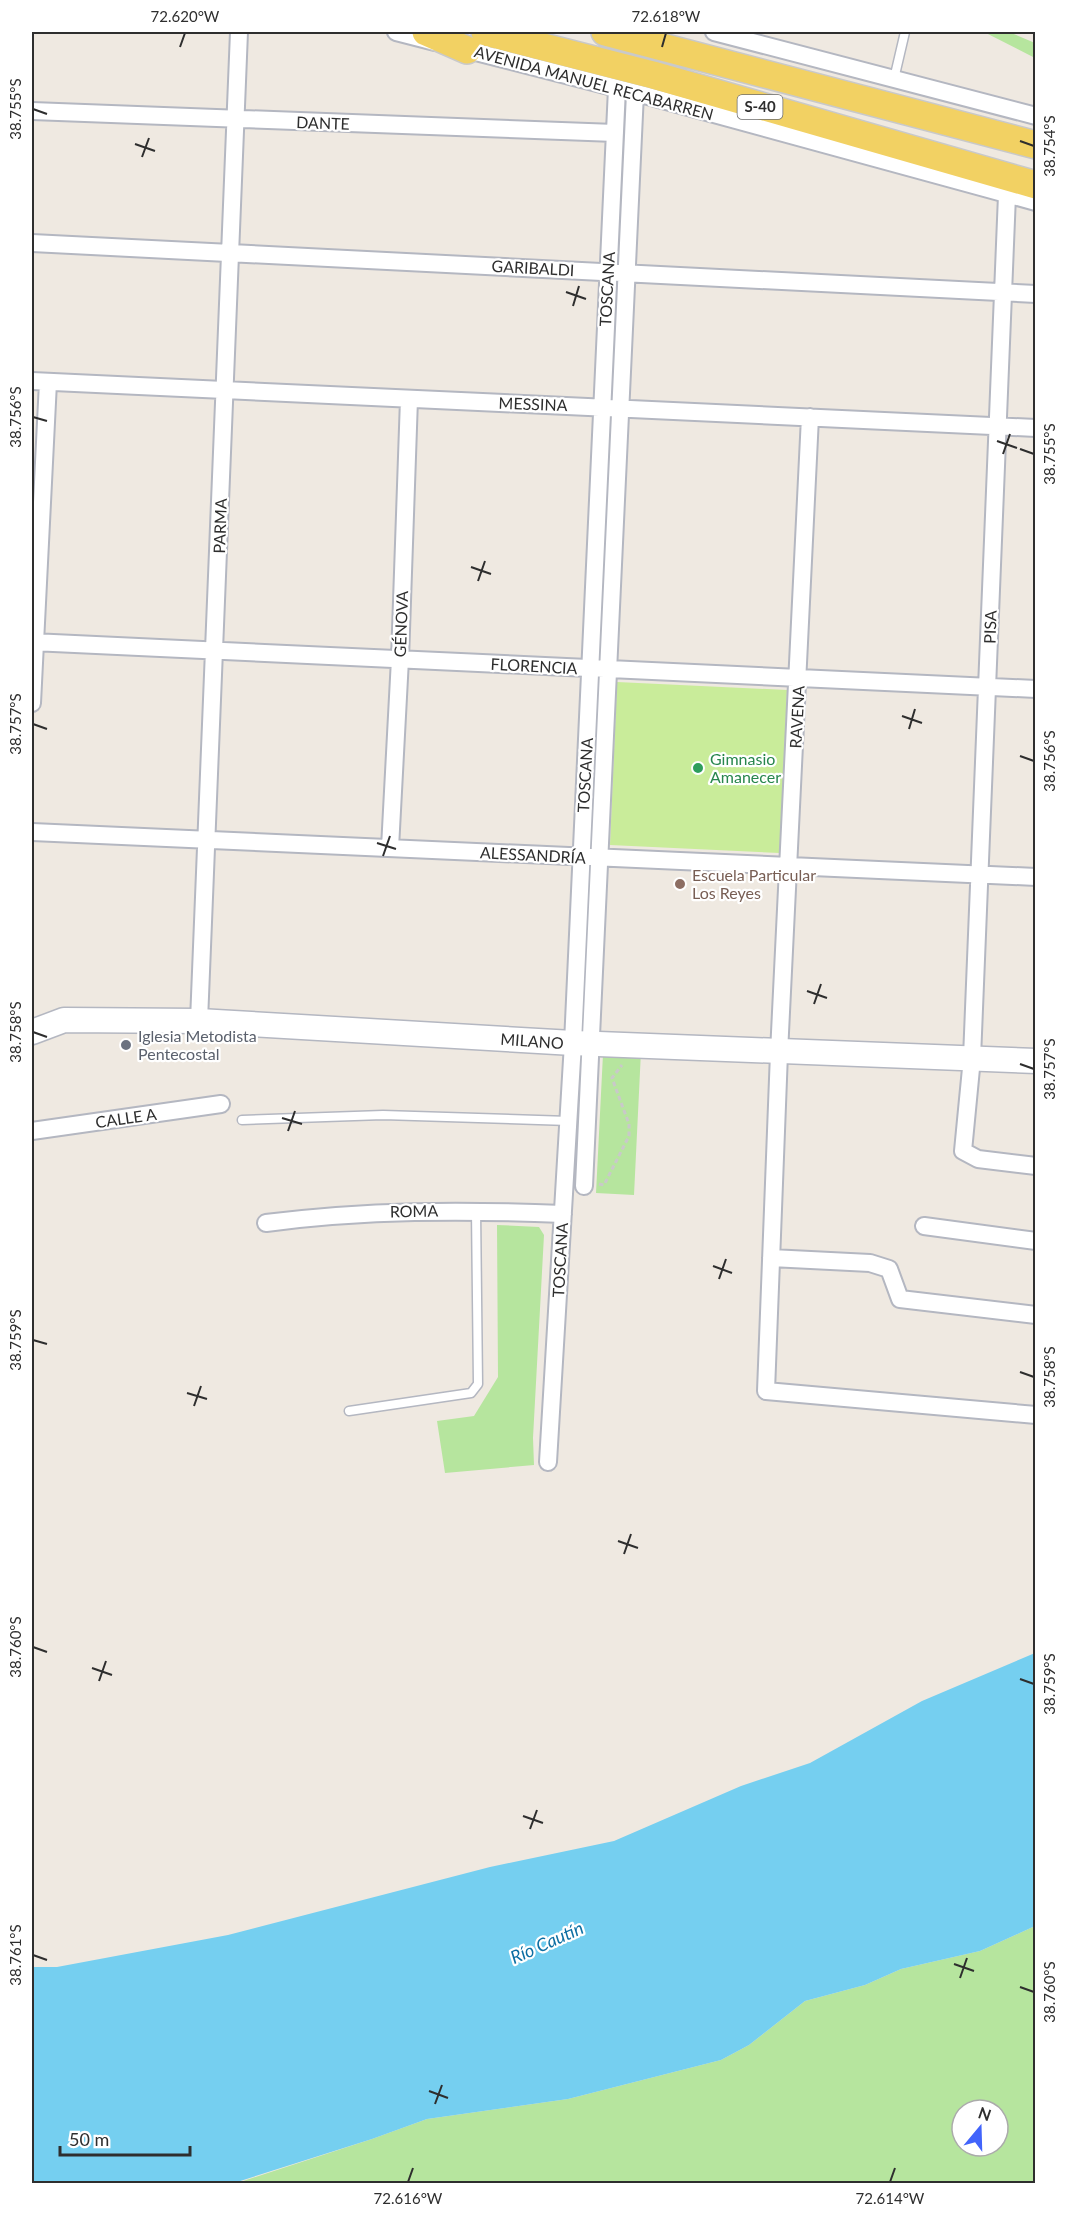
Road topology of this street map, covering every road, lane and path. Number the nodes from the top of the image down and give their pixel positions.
1 (239, 32) edge
2 (396, 32) edge
3 (426, 32) edge
4 (605, 32) edge
5 (714, 32) edge
6 (905, 32) edge
7 (476, 41) edge
8 (894, 80) junction
9 (617, 88) junction
10 (635, 93) junction
11 (32, 111) edge
12 (1035, 116) edge
13 (236, 120) junction
14 (615, 133) junction
15 (1035, 145) edge
16 (1035, 185) edge
17 (1008, 195) junction
18 (1035, 202) edge
19 (32, 243) edge
20 (231, 253) junction
21 (608, 272) junction
22 (627, 273) junction
23 (1003, 292) junction
24 (1035, 294) edge
25 (40, 381) edge
26 (225, 389) junction
27 (410, 399) junction
28 (602, 407) junction
29 (620, 408) junction
30 (810, 417) junction
31 (998, 426) junction
32 (1035, 428) edge
33 (33, 642) edge
34 (214, 651) junction
35 (400, 659) junction
36 (590, 668) junction
37 (608, 669) junction
38 (799, 678) junction
39 (987, 687) junction
40 (1035, 689) edge
41 (32, 703) edge
42 (32, 832) edge
43 (206, 840) junction
44 (390, 848) junction
45 (581, 857) junction
46 (600, 857) junction
47 (789, 866) junction
48 (979, 874) junction
49 (1035, 877) edge
50 (32, 1019) edge
51 (64, 1020) junction
52 (199, 1021) junction
53 (32, 1032) edge
54 (582, 1044) junction
55 (624, 1045) junction
56 (779, 1053) junction
57 (972, 1058) junction
58 (1035, 1061) edge
59 (221, 1104) dead end
60 (242, 1120) dead end
61 (568, 1121) junction
62 (32, 1131) edge
63 (1035, 1166) edge
64 (590, 1185) joint
65 (476, 1210) junction
66 (563, 1214) junction
67 (266, 1223) dead end
68 (924, 1226) dead end
69 (1035, 1241) edge
70 (771, 1258) junction
71 (1035, 1315) edge
72 (349, 1411) dead end
73 (1035, 1415) edge
74 (548, 1462) dead end

1 - 13 street, PARMA
2 - 7 street, AVENIDA MANUEL RECABARREN
3 - 7 main road
4 - 15 main road, S-40
5 - 8 street
6 - 8 lane
7 - 9 street, AVENIDA MANUEL RECABARREN
7 - 16 main road, AVENIDA MANUEL RECABARREN / S-40
8 - 12 street
9 - 10 street, AVENIDA MANUEL RECABARREN
9 - 14 street, TOSCANA
10 - 17 street, AVENIDA MANUEL RECABARREN
10 - 22 street, TOSCANA
11 - 13 street, DANTE
13 - 14 street, DANTE
13 - 20 street, PARMA
14 - 21 street, TOSCANA
17 - 18 street, AVENIDA MANUEL RECABARREN
17 - 23 street, PISA
19 - 20 street, GARIBALDI
20 - 21 street, GARIBALDI
20 - 26 street, PARMA
21 - 22 street, GARIBALDI
21 - 28 street, TOSCANA
22 - 23 street, GARIBALDI
22 - 29 street, TOSCANA
23 - 24 street, GARIBALDI
23 - 31 street, PISA
25 - 26 street, MESSINA
25 - 33 street
26 - 27 street, MESSINA
26 - 34 street, PARMA
27 - 28 street, MESSINA
27 - 35 street, GÉNOVA
28 - 29 street, MESSINA
28 - 36 street, TOSCANA
29 - 30 street, MESSINA
29 - 37 street, TOSCANA
30 - 31 street, MESSINA
30 - 38 street, RAVENA
31 - 32 street, MESSINA
31 - 39 street, PISA
33 - 34 street, FLORENCIA
33 - 41 street
34 - 35 street, FLORENCIA
34 - 43 street, PARMA
35 - 36 street, FLORENCIA
35 - 44 street, GÉNOVA
36 - 37 street, FLORENCIA
36 - 45 street, TOSCANA
37 - 38 street, FLORENCIA
37 - 46 street, TOSCANA
38 - 39 street, FLORENCIA
38 - 47 street, RAVENA
39 - 40 street, FLORENCIA
39 - 48 street, PISA
42 - 43 street, ALESSANDRÍA
43 - 44 street, ALESSANDRÍA
43 - 52 street, PARMA
44 - 45 street, ALESSANDRÍA
45 - 46 street, ALESSANDRÍA
45 - 54 street, TOSCANA
46 - 47 street, ALESSANDRÍA
46 - 54 street, TOSCANA
47 - 48 street, ALESSANDRÍA
47 - 56 street, RAVENA
48 - 49 street, ALESSANDRÍA
48 - 57 street, PISA
50 - 51 street
51 - 52 street, MILANO
51 - 53 street, MILANO
52 - 54 street, MILANO
54 - 55 street, MILANO
54 - 61 street, TOSCANA
54 - 64 street, TOSCANA
55 - 56 street, MILANO
55 - 64 path
56 - 57 street, MILANO
56 - 70 street, RAVENA
57 - 58 street, MILANO
57 - 63 street, PISA
59 - 62 street, CALLE A
60 - 61 lane
61 - 66 street, TOSCANA
65 - 66 street, ROMA
65 - 67 street, ROMA
65 - 72 lane
66 - 74 street, TOSCANA
68 - 69 street
70 - 71 street
70 - 73 street, RAVENA

